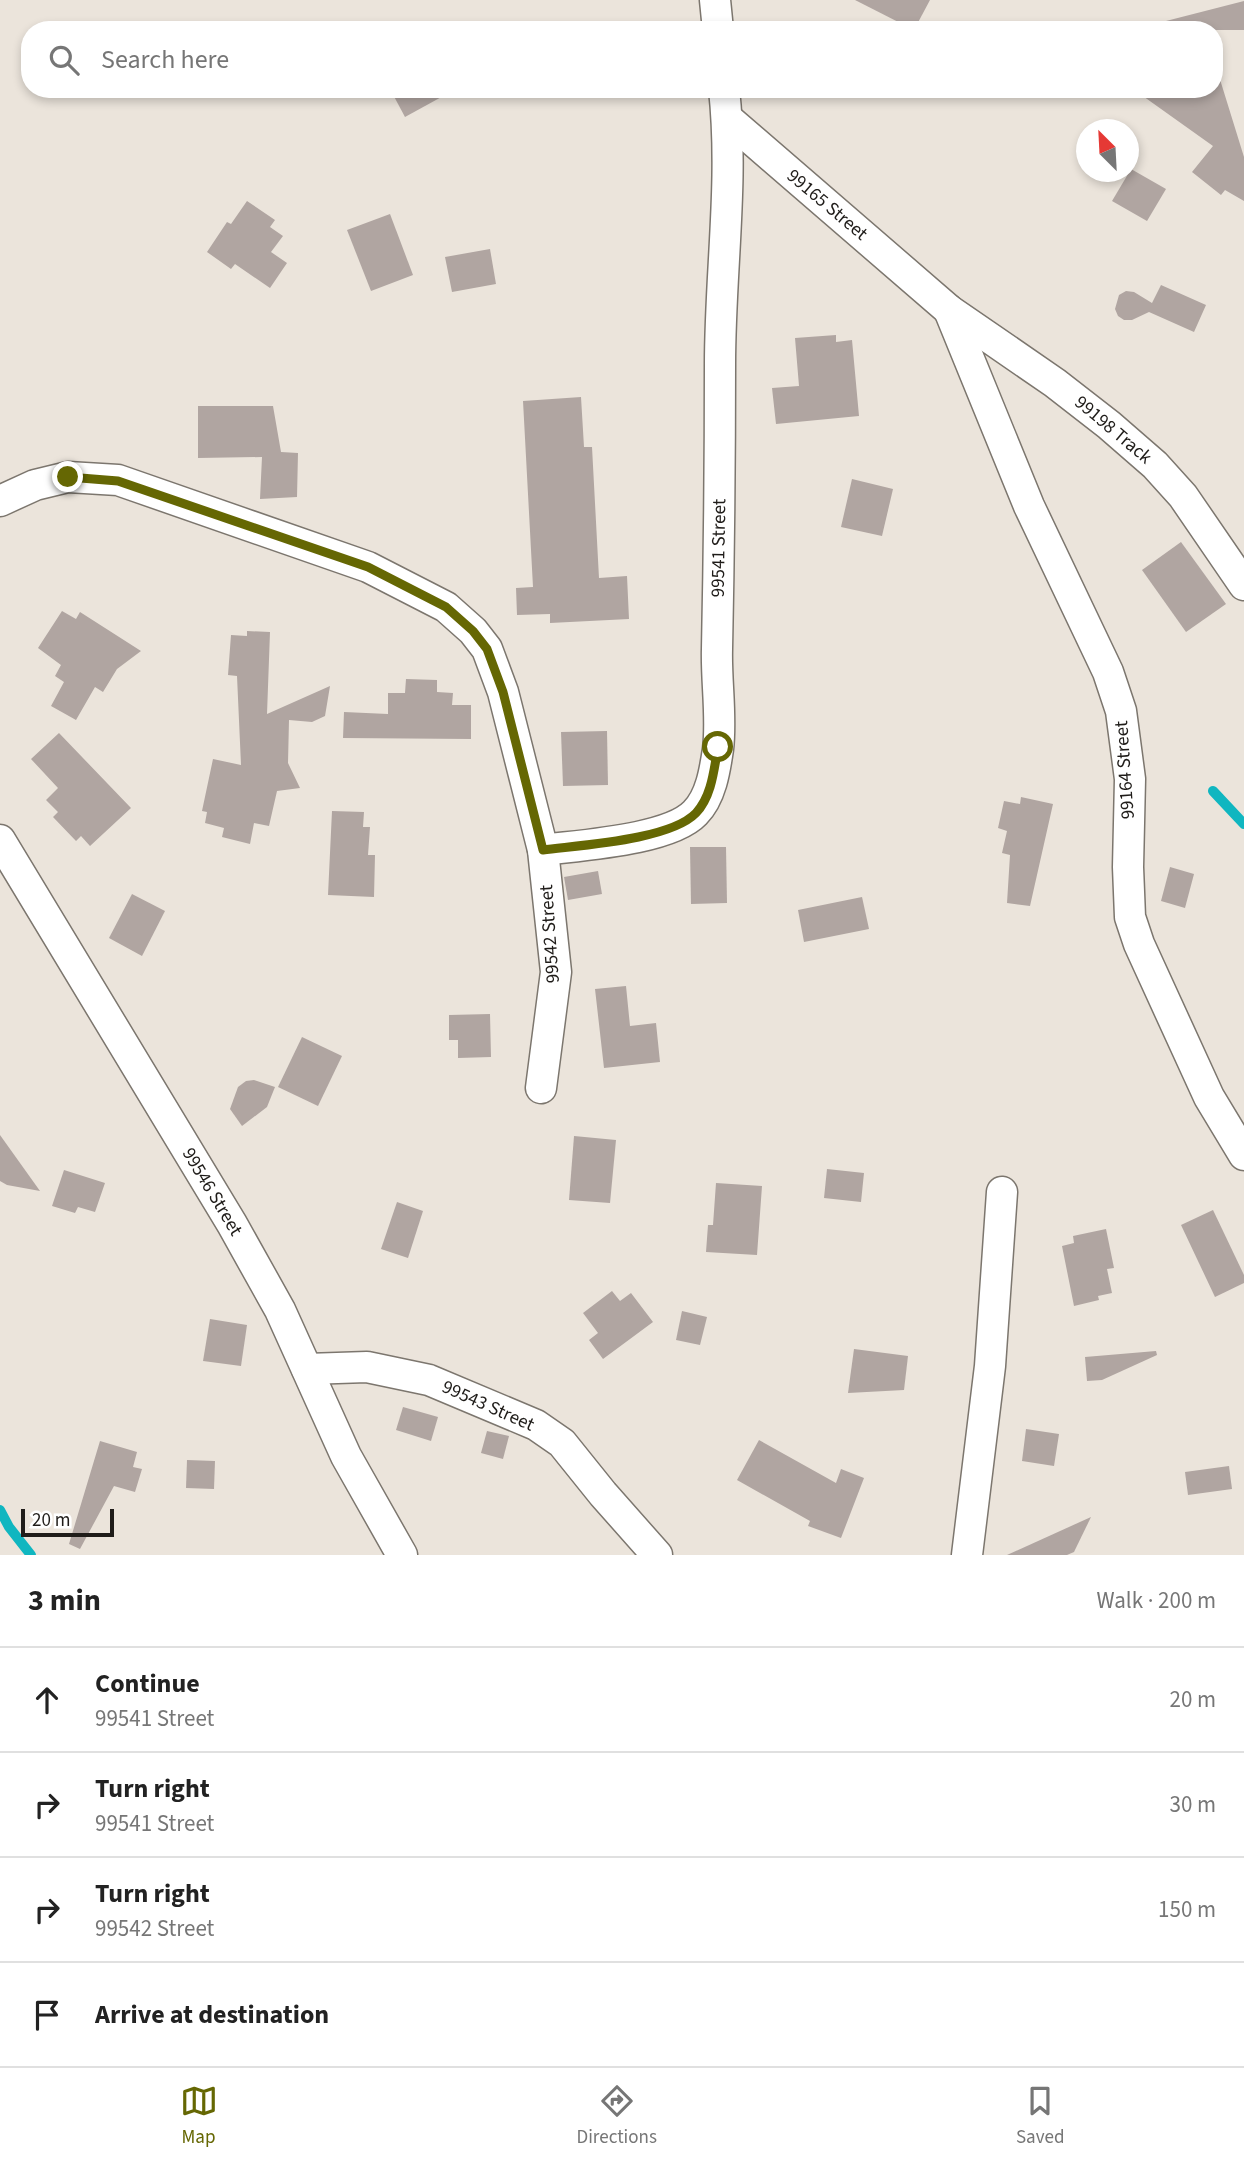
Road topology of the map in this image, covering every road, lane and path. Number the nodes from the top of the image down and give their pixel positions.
1 (715, 0) edge
2 (717, 21) edge
3 (725, 98) edge
4 (727, 119) junction
5 (949, 310) junction
6 (0, 501) edge
7 (1244, 585) edge
8 (0, 840) edge
9 (543, 850) junction
10 (541, 1088) dead end
11 (1244, 1155) edge
12 (1002, 1192) dead end
13 (307, 1369) junction
14 (402, 1555) edge
15 (657, 1555) edge
16 (967, 1555) edge

1 - 2 street
3 - 4 street
4 - 5 street, 99165 Street
4 - 9 street, 99541 Street
5 - 7 street, 99198 Track
5 - 11 street, 99164 Street
6 - 9 street, 99542 Street
8 - 13 street, 99546 Street
9 - 10 street, 99542 Street
12 - 16 street
13 - 14 street, 99546 Street
13 - 15 street, 99543 Street

